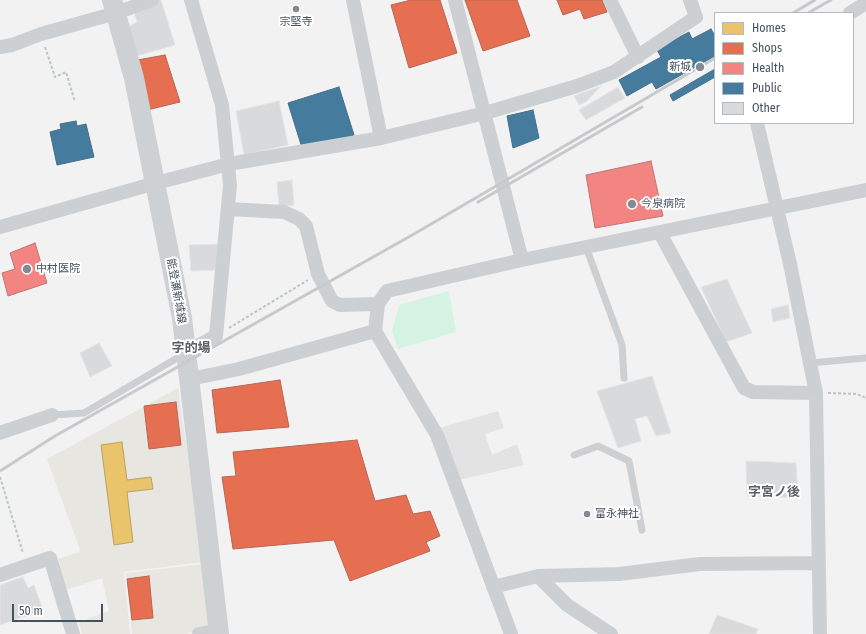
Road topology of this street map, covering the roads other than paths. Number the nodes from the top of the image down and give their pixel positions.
1 (152, 0) edge
2 (191, 0) edge
3 (353, 0) edge
4 (455, 0) edge
5 (610, 0) edge
6 (690, 0) edge
7 (866, 3) edge
8 (114, 6) edge
9 (852, 12) edge
10 (0, 47) edge
11 (638, 57) junction
12 (485, 113) junction
13 (757, 124) edge
14 (381, 138) junction
15 (229, 164) junction
16 (156, 183) junction
17 (866, 190) edge
18 (777, 208) junction
19 (229, 209) junction
20 (0, 227) edge
21 (660, 233) junction
22 (586, 247) junction
23 (522, 260) junction
24 (378, 304) junction
25 (375, 331) junction
26 (186, 352) junction
27 (866, 358) edge
28 (810, 363) junction
29 (624, 378) dead end
30 (190, 379) junction
31 (816, 393) junction
32 (52, 415) joint
33 (0, 432) edge
34 (574, 455) dead end
35 (642, 530) dead end
36 (818, 563) junction
37 (0, 575) edge
38 (538, 576) junction
39 (493, 587) junction
40 (219, 632) edge
41 (606, 633) edge
42 (73, 634) edge
43 (199, 634) edge
44 (512, 634) edge
45 (820, 634) edge

1 - 8 street
2 - 15 street
3 - 14 street
4 - 12 street
5 - 11 street
6 - 11 street
7 - 9 street
8 - 10 street
8 - 16 main road, 能登瀬新城線
11 - 12 street
12 - 14 street
12 - 23 street
13 - 18 street
14 - 15 street
15 - 16 street
15 - 19 street
16 - 20 street
16 - 26 main road, 能登瀬新城線
17 - 18 street
18 - 21 street
18 - 28 street
19 - 24 street
19 - 26 street
21 - 22 street
21 - 31 street
22 - 23 street
22 - 29 lane
23 - 24 street
24 - 25 street
25 - 30 street
25 - 39 street
26 - 30 main road, 能登瀬新城線
26 - 32 lane
27 - 28 lane
28 - 31 street
30 - 40 main road, 能登瀬新城線
31 - 36 street
32 - 33 street
34 - 35 lane
36 - 38 street
36 - 45 street
37 - 42 street
38 - 39 street
38 - 41 street
39 - 44 street
40 - 43 street

